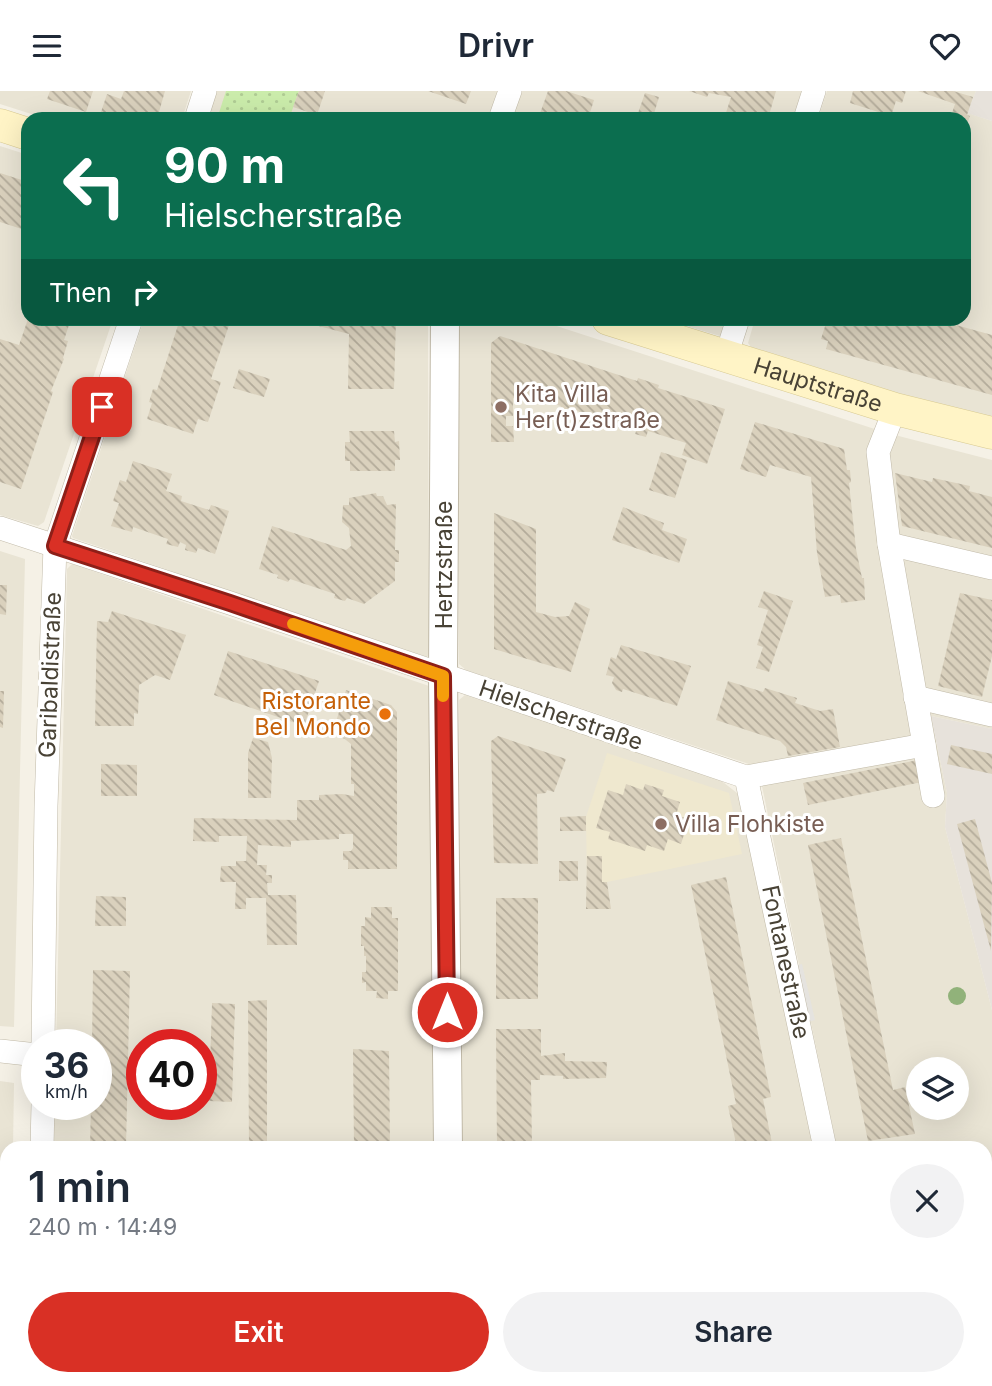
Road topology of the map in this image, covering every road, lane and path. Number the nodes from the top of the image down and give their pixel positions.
1 (205, 91) edge
2 (510, 91) edge
3 (814, 91) edge
4 (198, 112) edge
5 (502, 112) edge
6 (807, 112) edge
7 (0, 125) edge
8 (21, 132) edge
9 (129, 326) edge
10 (445, 326) edge
11 (630, 326) edge
12 (736, 326) edge
13 (726, 356) junction
14 (895, 409) junction
15 (992, 433) edge
16 (0, 528) edge
17 (889, 544) junction
18 (55, 546) junction
19 (992, 568) edge
20 (443, 676) junction
21 (915, 697) junction
22 (992, 715) edge
23 (924, 745) junction
24 (746, 777) junction
25 (933, 796) dead end
26 (43, 1029) edge
27 (0, 1051) edge
28 (21, 1053) edge
29 (43, 1120) edge
30 (42, 1141) edge
31 (448, 1141) edge
32 (824, 1141) edge

1 - 4 street
2 - 5 street
3 - 6 street
7 - 8 main road
9 - 18 street, Garibaldistraße
10 - 20 street, Hertzstraße
11 - 13 main road, Hauptstraße
12 - 13 street
13 - 14 main road, Hauptstraße
14 - 15 main road
14 - 17 street, Hauptstraße
16 - 18 street, Hielscherstraße
17 - 19 street
17 - 21 street, Hauptstraße
18 - 20 street, Hielscherstraße
18 - 26 street, Garibaldistraße
20 - 24 street, Hielscherstraße
20 - 31 street, Hertzstraße
21 - 22 street
21 - 23 street
23 - 24 street, Hielscherstraße
23 - 25 street
24 - 32 street, Fontanestraße
27 - 28 street
29 - 30 street

